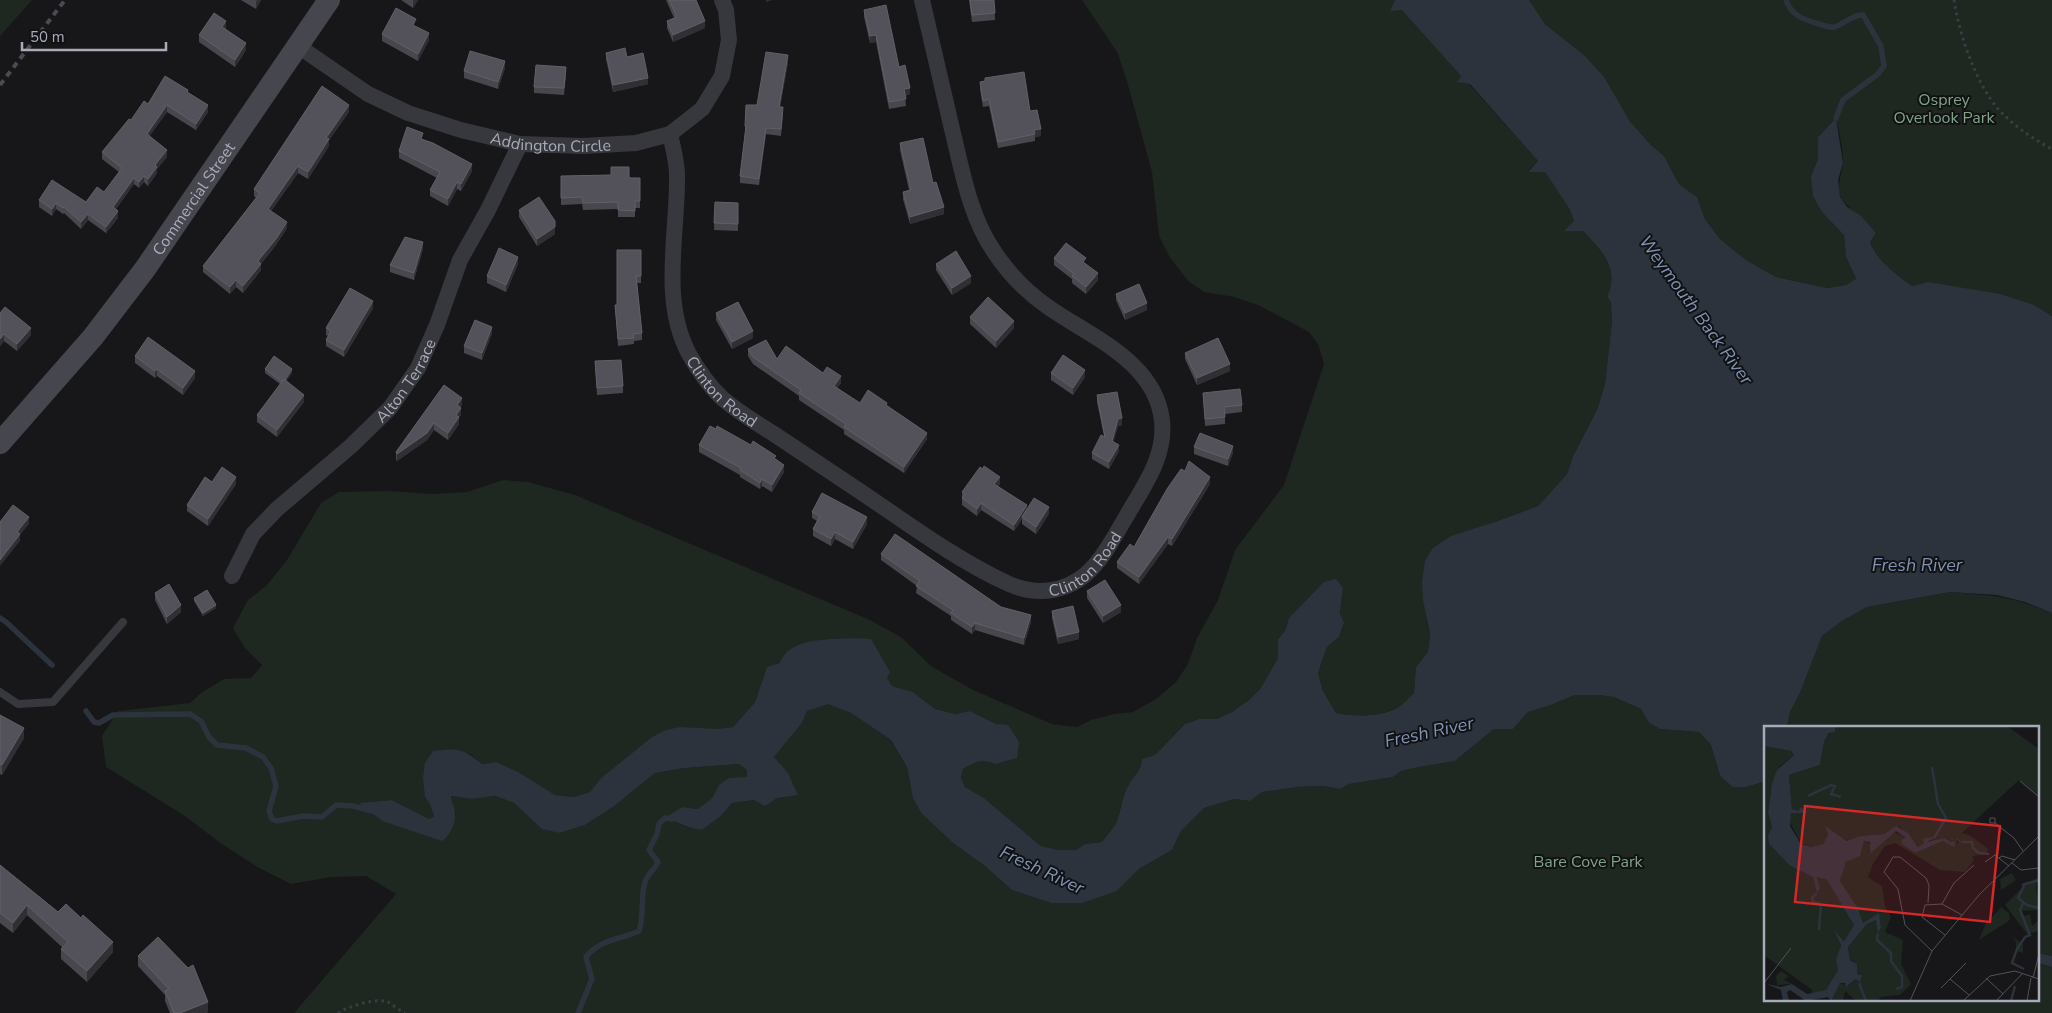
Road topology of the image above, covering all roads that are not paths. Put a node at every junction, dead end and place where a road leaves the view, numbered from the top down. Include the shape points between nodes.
1 (329, 0) edge
2 (722, 0) edge
3 (922, 0) edge
4 (298, 46) junction
5 (670, 134) junction
6 (520, 144) junction
7 (0, 443) edge
8 (232, 576) dead end
9 (122, 622) dead end
10 (0, 692) edge

1 - 4 main road, Commercial Street
2 - 5 street, Addington Circle via 729,40 722,76 702,109
3 - 5 street, Clinton Road via 962,169 978,222 993,251 1016,280 1046,306 1115,350 1138,370 1160,406 1163,425 1154,469 1103,556 1084,578 1065,587 1040,591 1011,585 966,561 721,397 703,377 677,323 673,265 677,172
4 - 6 street, Addington Circle via 368,94 408,114
4 - 7 main road, Commercial Street via 146,268 93,337
5 - 6 street, Addington Circle via 636,143 583,146
6 - 8 street, Alton Terrace via 460,260 418,368 390,408 252,534
9 - 10 lane via 53,702 18,704

